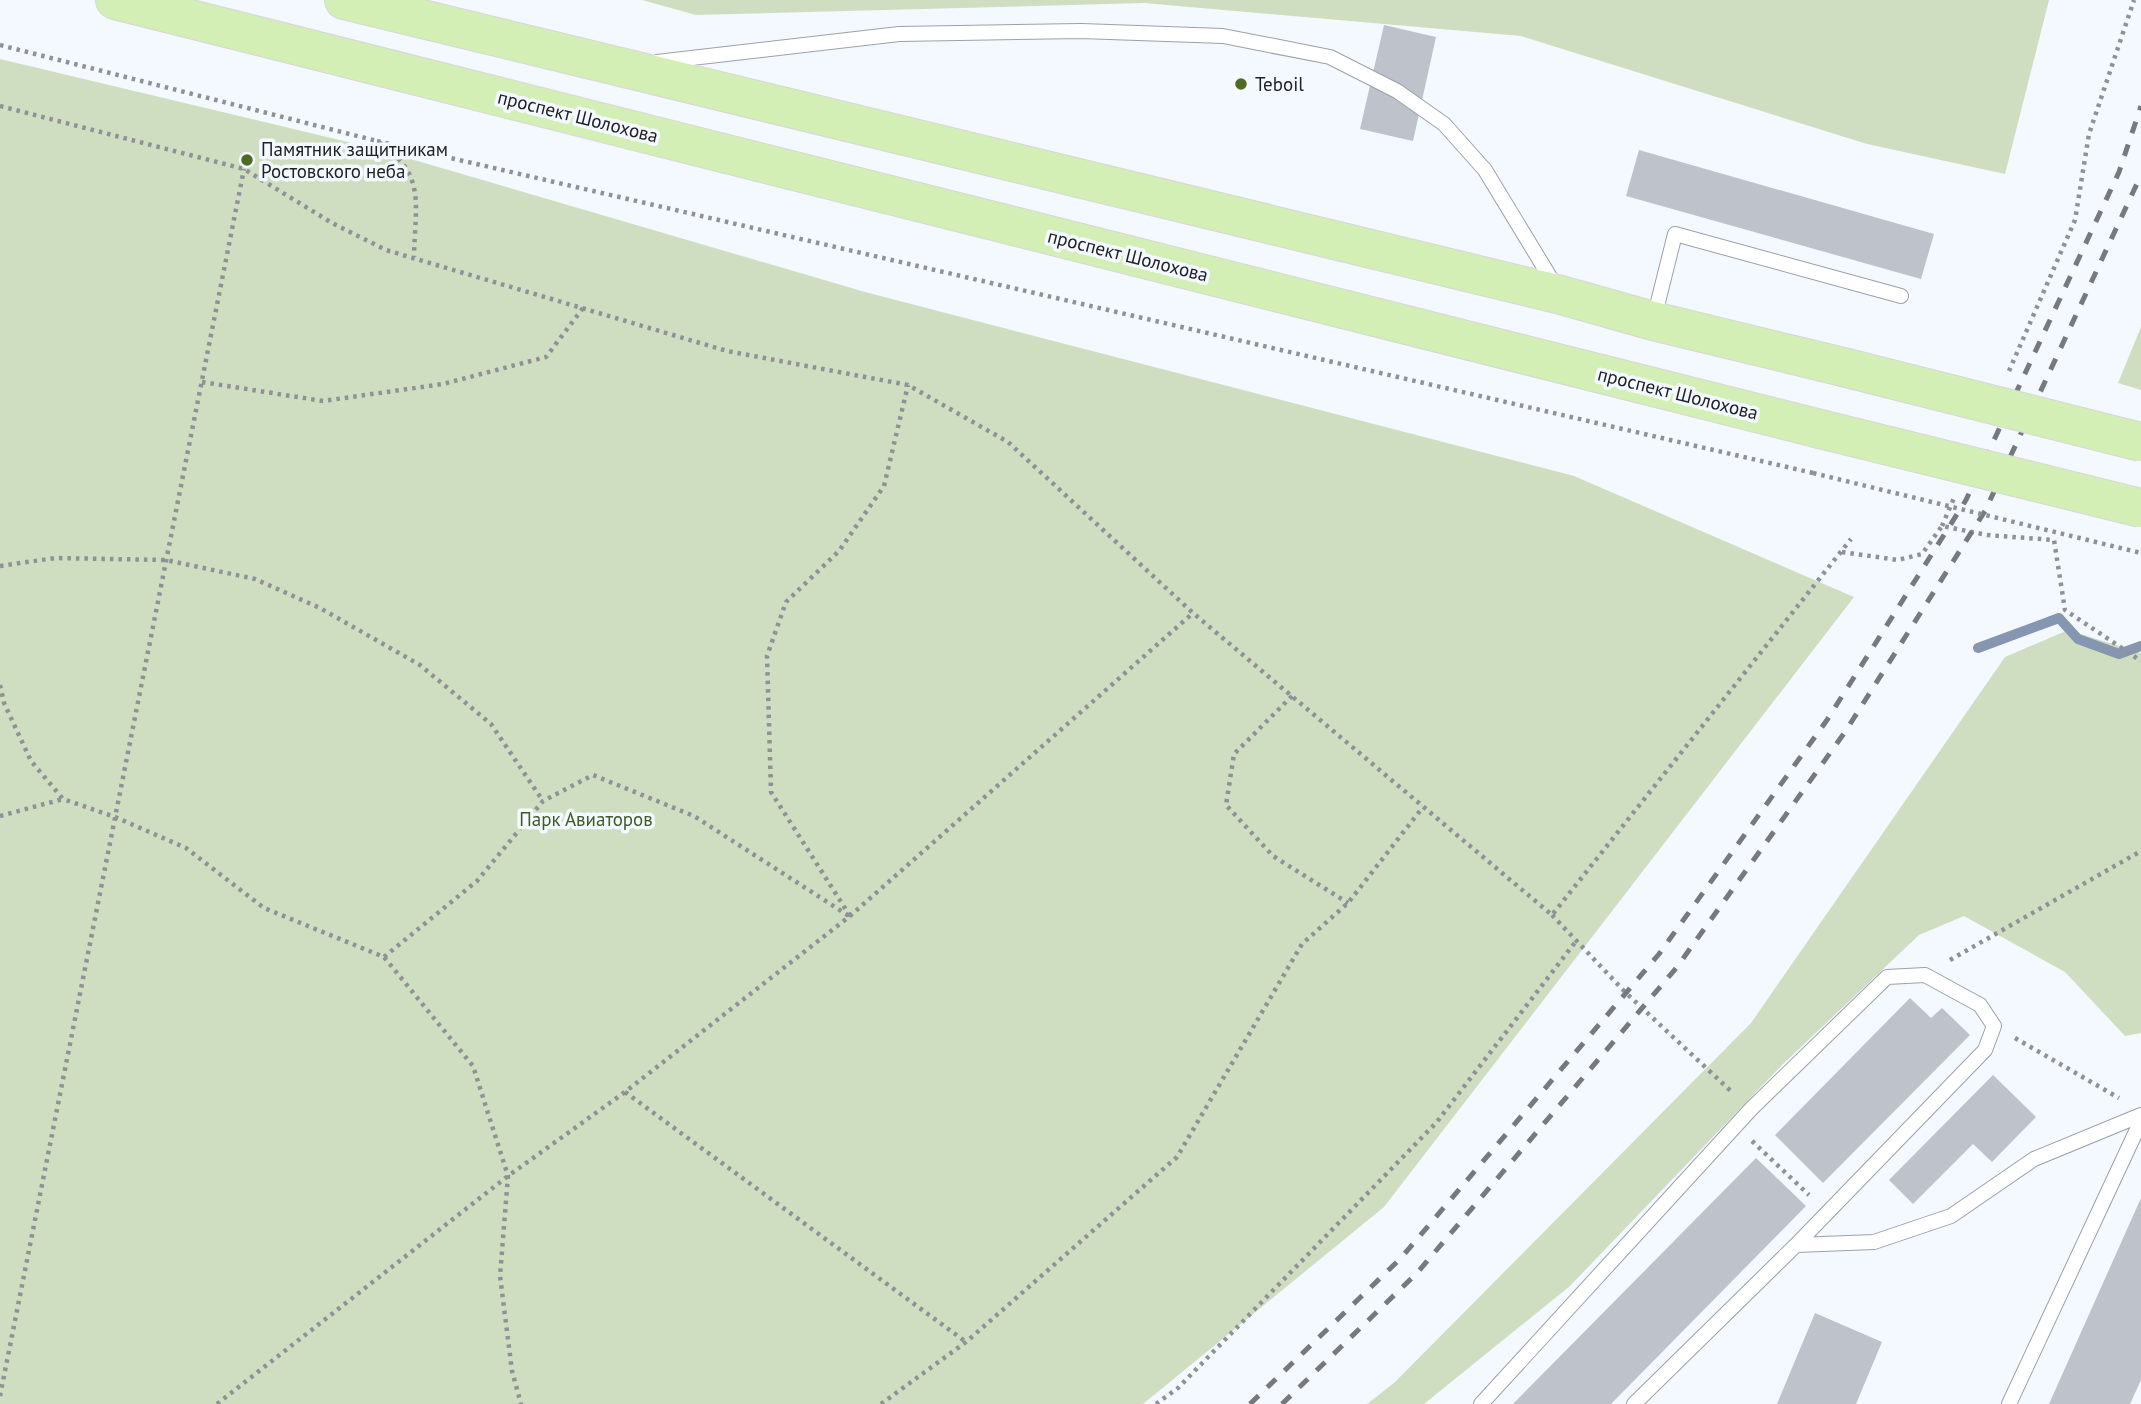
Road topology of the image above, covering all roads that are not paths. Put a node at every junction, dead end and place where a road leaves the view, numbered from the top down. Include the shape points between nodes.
1 (116, 0) edge
2 (344, 0) edge
3 (611, 67) junction
4 (1561, 295) junction
5 (1901, 296) dead end
6 (1653, 321) junction
7 (2141, 442) edge
8 (2141, 508) edge
9 (2141, 1115) edge
10 (2141, 1121) edge
11 (1796, 1245) junction
12 (1481, 1404) edge
13 (1634, 1404) edge
14 (2009, 1404) edge

1 - 8 main road, проспект Шолохова, bridge
2 - 3 main road
3 - 4 main road
3 - 4 lane via 899,34 1223,36 1330,57 1396,91 1444,124 1485,170
4 - 6 main road
5 - 6 lane via 1675,234
6 - 7 main road, bridge
9 - 11 lane via 2034,1159 1951,1216 1874,1242
10 - 14 lane
11 - 12 lane via 1985,1050 1994,1026 1980,1005 1926,975 1887,977 1751,1110
11 - 13 lane

